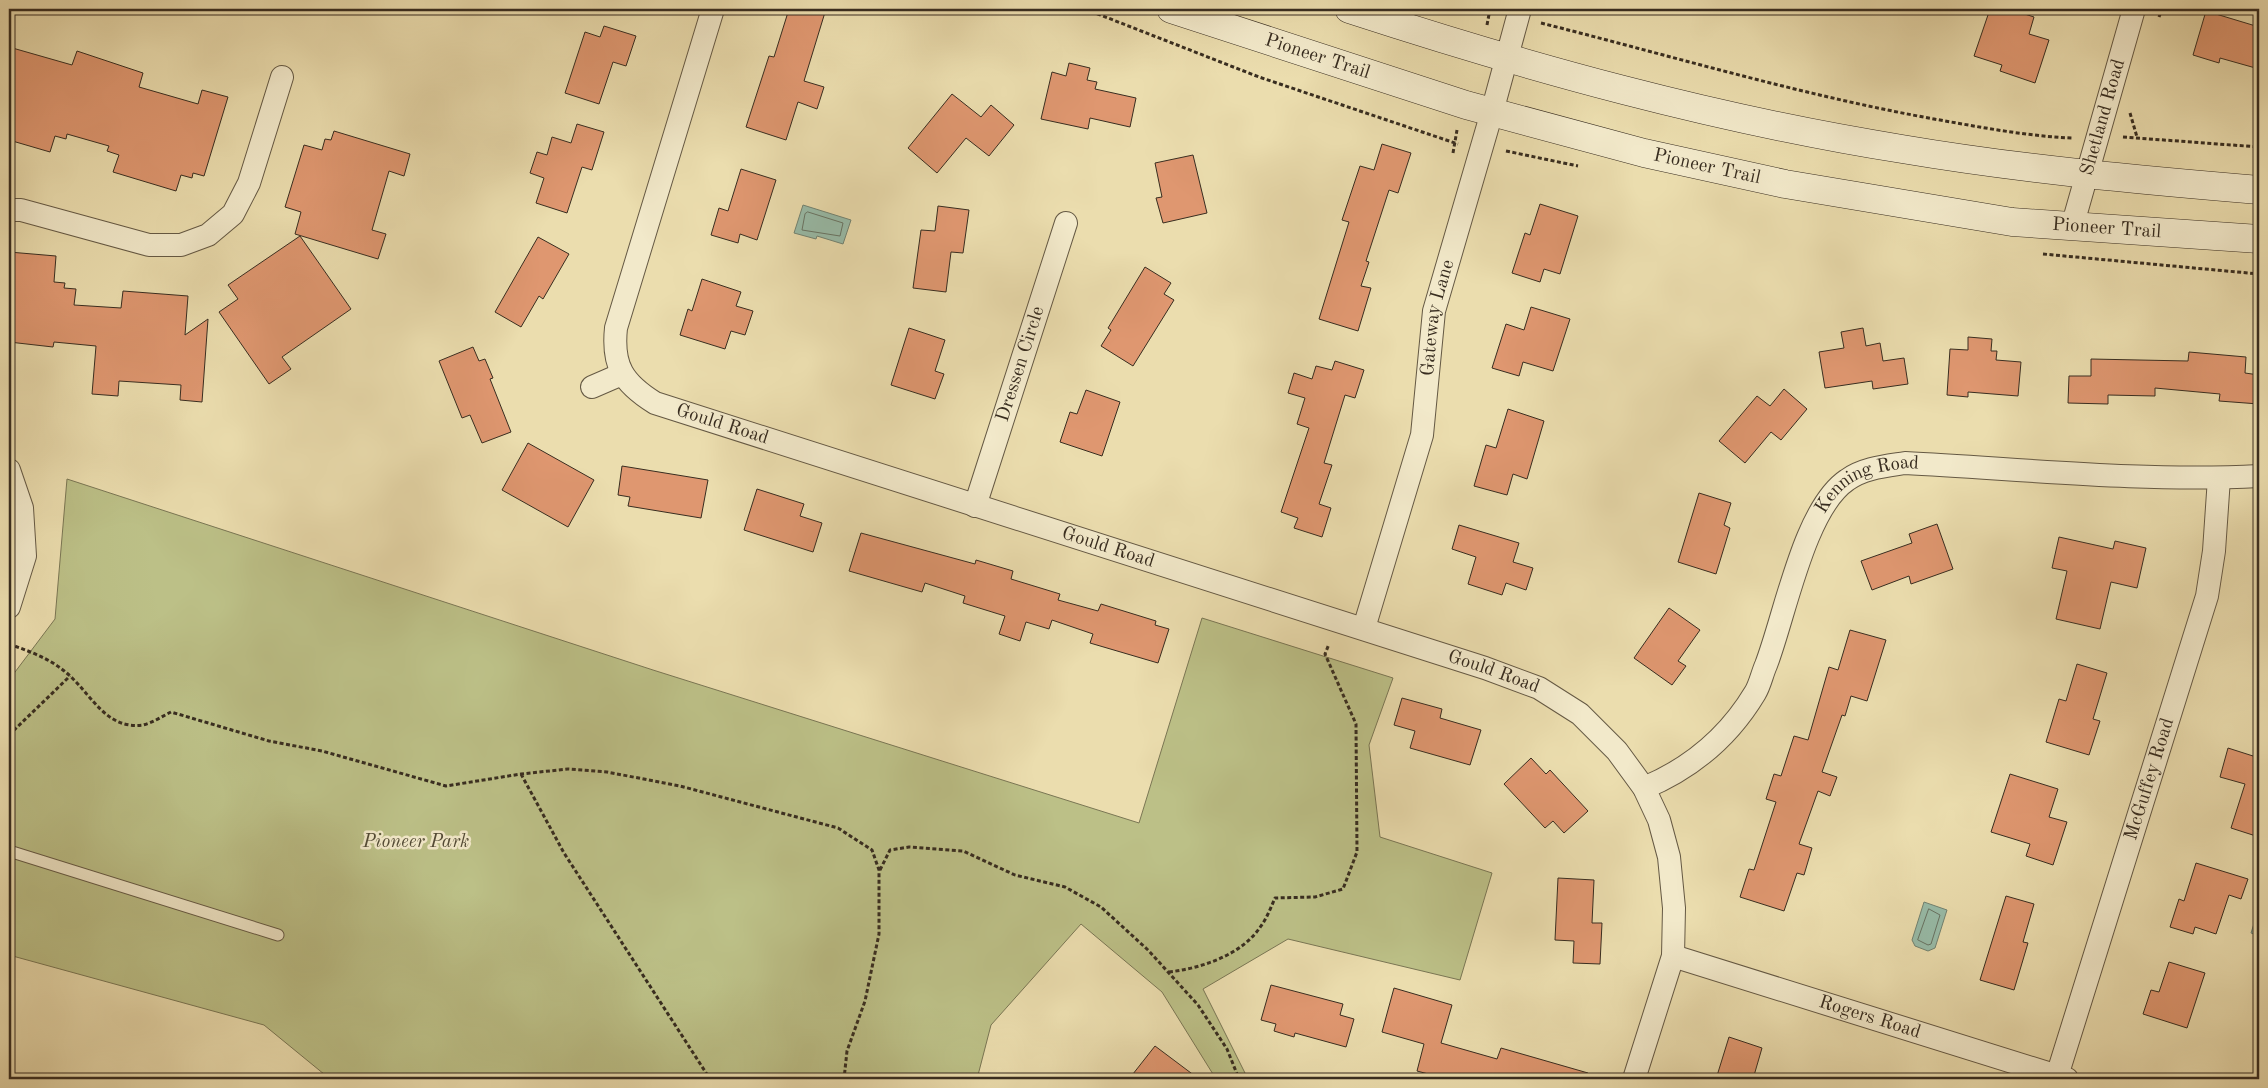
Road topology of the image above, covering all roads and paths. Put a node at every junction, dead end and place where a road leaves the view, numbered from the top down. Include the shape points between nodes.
1 (713, 9) edge
2 (1171, 9) edge
3 (1349, 9) edge
4 (2134, 9) edge
5 (1519, 13) edge
6 (1507, 59) junction
7 (282, 77) dead end
8 (1492, 112) junction
9 (2098, 138) junction
10 (2259, 147) edge
11 (2086, 175) junction
12 (2259, 190) edge
13 (9, 210) edge
14 (1066, 223) dead end
15 (2072, 227) junction
16 (2259, 239) edge
17 (622, 374) junction
18 (592, 387) dead end
19 (9, 470) edge
20 (2259, 476) edge
21 (2219, 478) junction
22 (975, 506) junction
23 (9, 606) edge
24 (1364, 628) junction
25 (9, 644) edge
26 (70, 676) junction
27 (9, 735) edge
28 (521, 774) junction
29 (1644, 788) junction
30 (9, 851) edge
31 (879, 870) junction
32 (278, 935) dead end
33 (1672, 956) junction
34 (2062, 1078) edge
35 (710, 1079) edge
36 (844, 1079) edge
37 (1239, 1079) edge
38 (1634, 1079) edge

1 - 17 street, Gould Road via 616,328 614,351
2 - 8 main road, Pioneer Trail
3 - 6 main road
4 - 9 street, Shetland Road
5 - 6 street, Gateway Lane
5 - 9 path via 1758,80 1879,109 2022,135
6 - 8 street, Gateway Lane
6 - 11 main road via 1612,88 1793,129 1900,149
7 - 13 street via 249,183 233,214 208,235 181,246 149,245 21,210
8 - 15 main road, Pioneer Trail via 1644,153 1785,184 2012,222
8 - 24 street, Gateway Lane via 1434,311 1422,435
9 - 10 path via 2137,137
9 - 11 street, Shetland Road
11 - 12 main road
11 - 15 street, Shetland Road
14 - 22 street, Dressen Circle
15 - 16 main road, Pioneer Trail
17 - 18 street
17 - 22 street, Gould Road via 636,391 655,403
19 - 23 street via 22,508 26,556
20 - 21 street, Kenning Road
21 - 29 street, Kenning Road via 1905,463 1876,468 1847,479 1825,500 1811,528 1756,692 1706,753 1673,776
21 - 34 street, McGuffey Road via 2207,596
22 - 24 street, Gould Road
24 - 29 street, Gould Road via 1538,688 1580,714 1617,751
25 - 26 path via 42,655
26 - 27 path
26 - 28 path via 96,706 121,724 144,725 171,712 269,741 322,751 446,786
28 - 31 path via 568,769 607,772 753,804 838,828 872,850
28 - 35 path via 570,861
29 - 33 street, Gould Road via 1659,820 1668,857 1674,908
30 - 32 lane
31 - 36 path via 879,934 865,1001 847,1050
31 - 37 path via 890,850 963,850 1015,875 1065,887 1101,906 1148,950 1198,1005 1226,1050
33 - 34 street, Rogers Road
33 - 38 street, Gould Road

